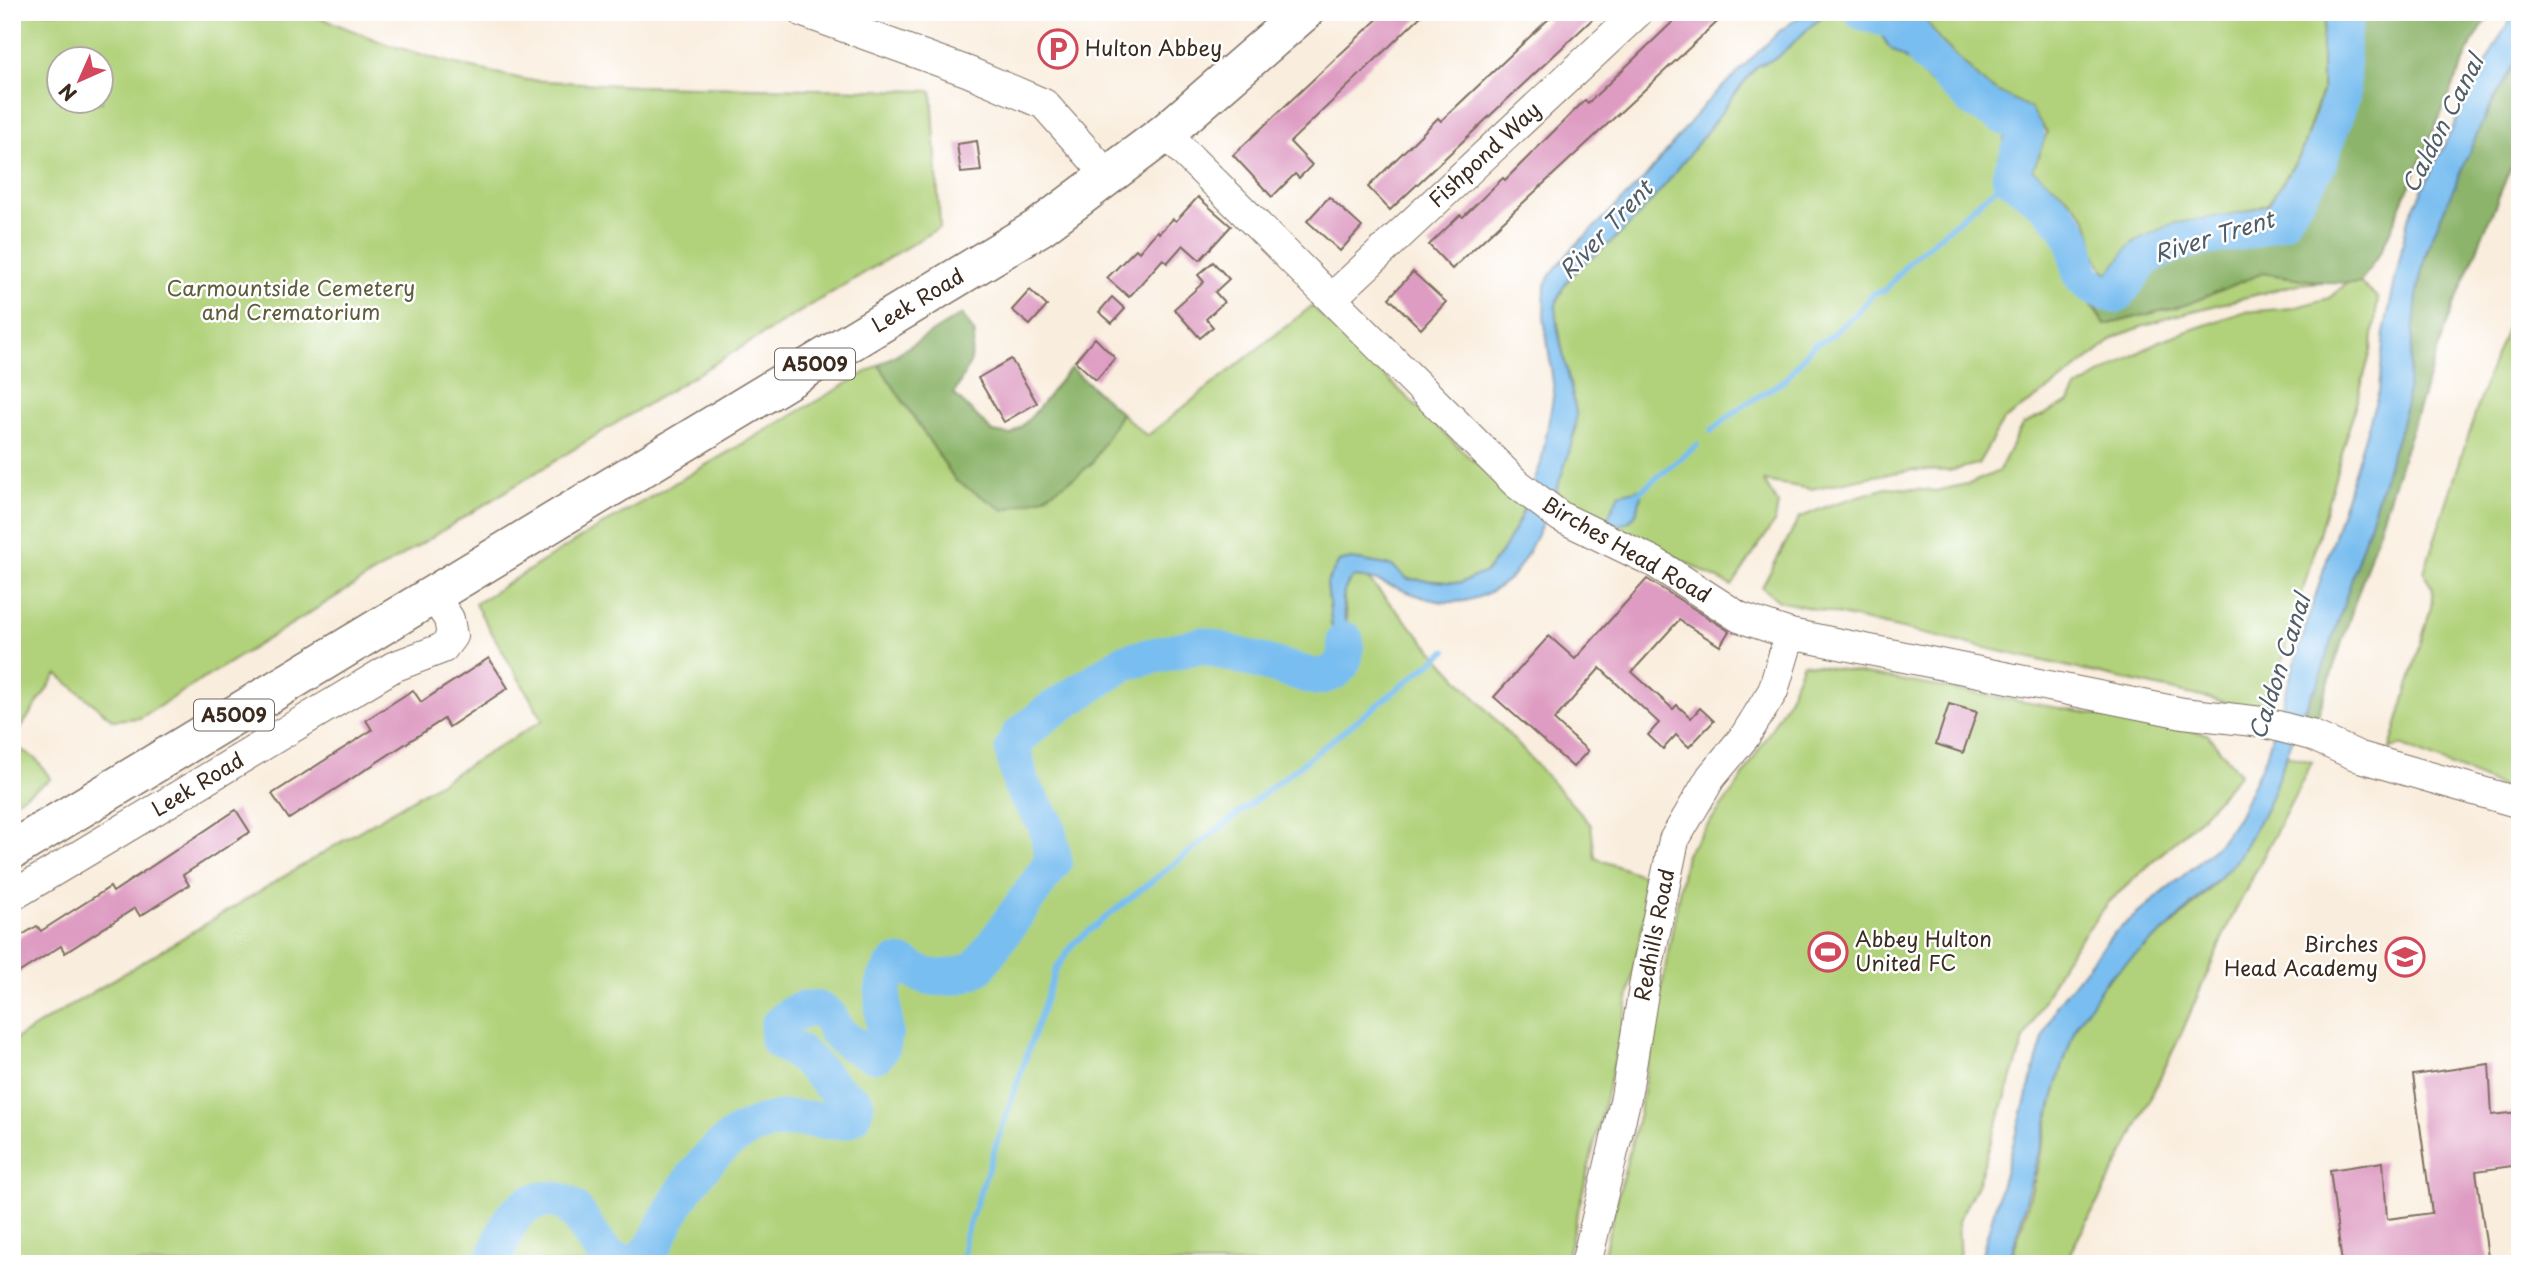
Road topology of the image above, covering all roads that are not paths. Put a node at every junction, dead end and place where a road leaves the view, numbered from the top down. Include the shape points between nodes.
1 (803, 12) edge
2 (1304, 12) edge
3 (1638, 12) edge
4 (867, 22) edge
5 (1165, 134) junction
6 (1109, 177) junction
7 (1332, 298) junction
8 (433, 595) junction
9 (1790, 634) junction
10 (2520, 803) edge
11 (12, 849) edge
12 (12, 896) edge
13 (1586, 1264) edge

1 - 4 street
2 - 5 main road, Leek Road / A5009
3 - 7 street, Fishpond Way
4 - 6 street via 1044,104
5 - 6 main road, Leek Road / A5009
5 - 7 street, Birches Head Road
6 - 8 main road, Leek Road / A5009 via 1040,227
7 - 9 street, Birches Head Road via 1516,482 1560,517 1654,562 1739,617
8 - 11 main road, Leek Road / A5009
8 - 12 street, Leek Road via 449,619 452,635 443,648 393,667
9 - 10 street, Birches Head Road via 2183,713 2262,722 2305,733 2360,757
9 - 13 street, Redhills Road via 1773,691 1674,840 1626,1097

